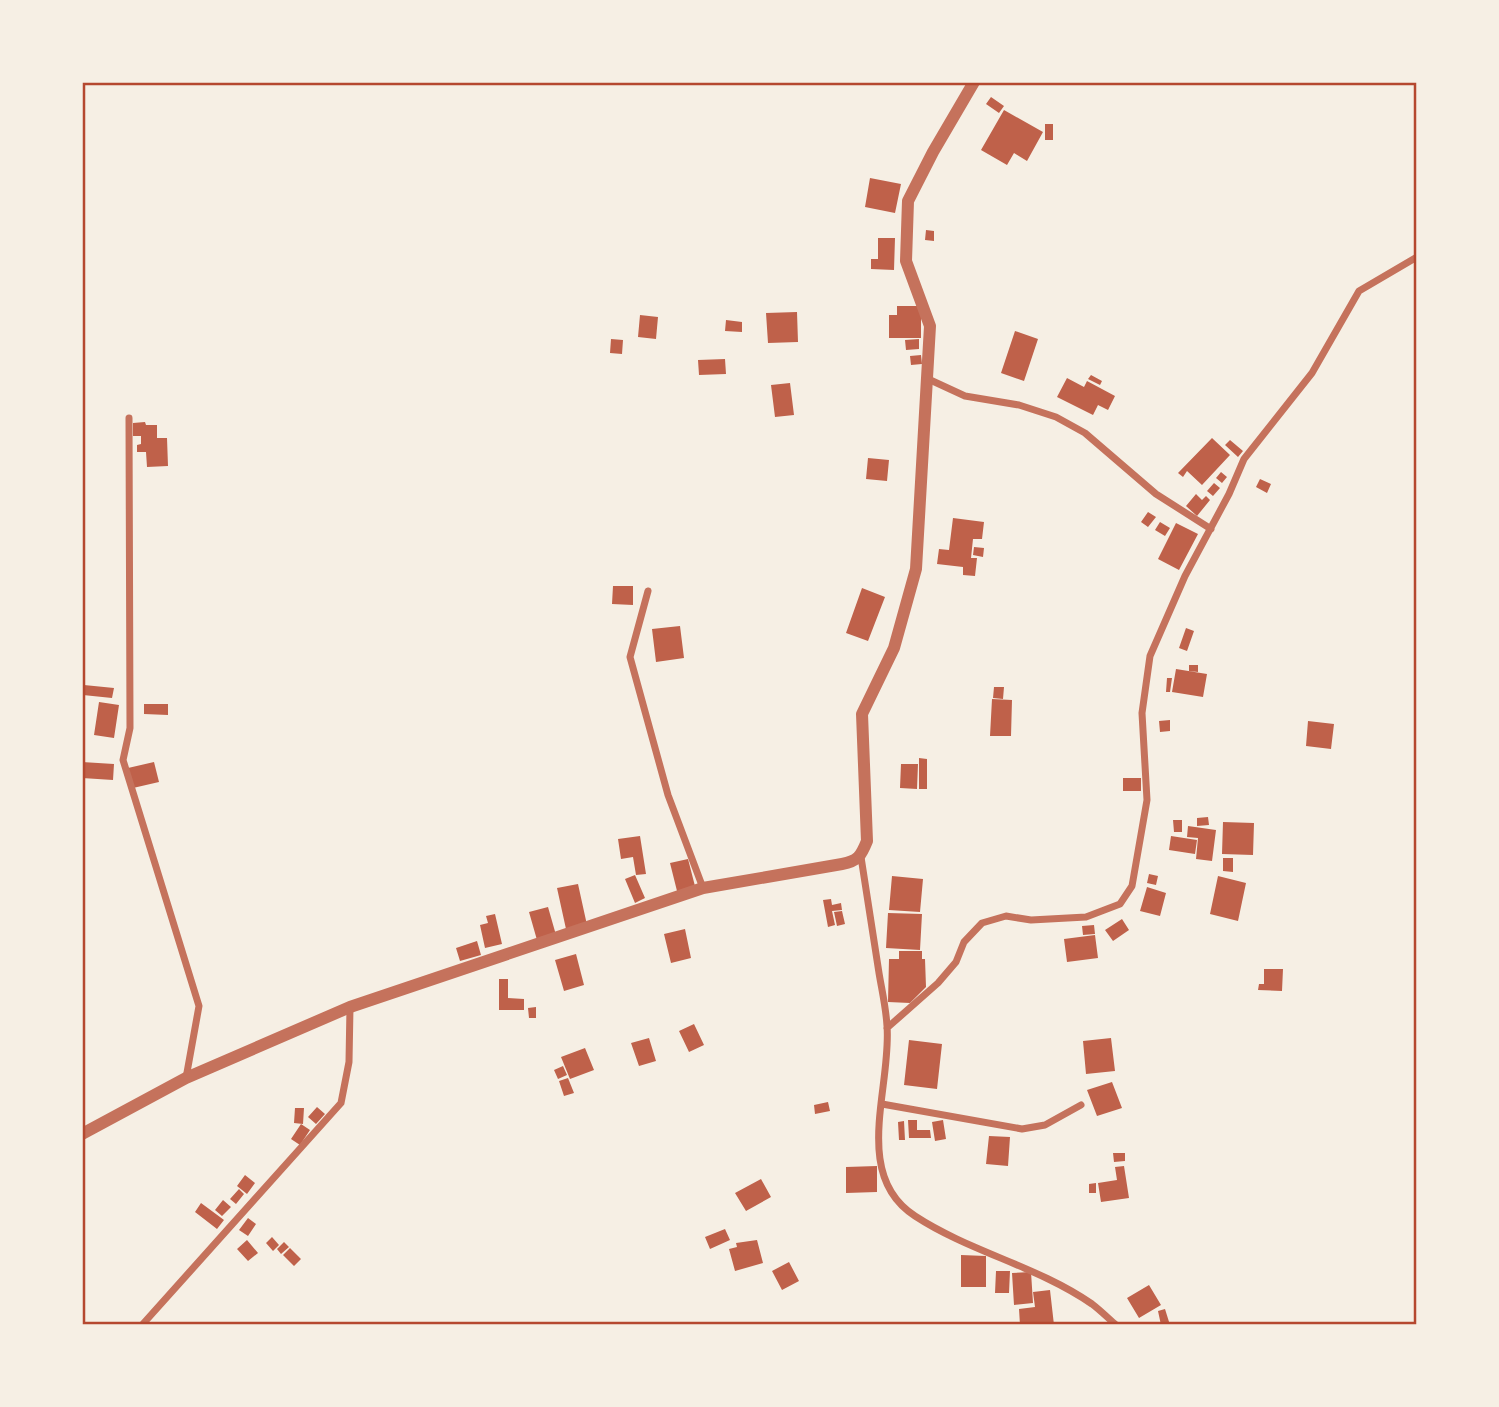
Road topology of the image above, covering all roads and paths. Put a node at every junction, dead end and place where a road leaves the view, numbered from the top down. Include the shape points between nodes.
1 (974, 82) edge
2 (1417, 257) edge
3 (925, 378) junction
4 (129, 418) dead end
5 (1211, 529) junction
6 (648, 591) dead end
7 (860, 857) junction
8 (704, 888) junction
9 (350, 1007) junction
10 (887, 1028) junction
11 (186, 1078) junction
12 (882, 1104) junction
13 (1082, 1105) dead end
14 (82, 1134) edge
15 (142, 1325) edge
16 (1116, 1325) edge

1 - 3 street via 908,201 906,261 930,326
2 - 5 street via 1359,291 1312,373 1244,459
3 - 5 street via 965,396 1056,417 1085,433 1156,494
3 - 7 street via 916,569 894,648 862,714 867,841
4 - 11 street via 130,728 123,760 200,1006
5 - 10 street via 1150,656 1142,713 1147,800 1132,886 1120,904 1086,917 1031,920 1006,916 982,923 938,983
6 - 8 street via 631,657 668,795
7 - 8 street via 854,862
7 - 10 street
8 - 9 street
9 - 11 street
9 - 15 street via 349,1062 341,1103
10 - 12 street
11 - 14 street
12 - 13 street via 1022,1129 1045,1125
12 - 16 street via 877,1127 882,1168 888,1187 905,1208 1092,1304

